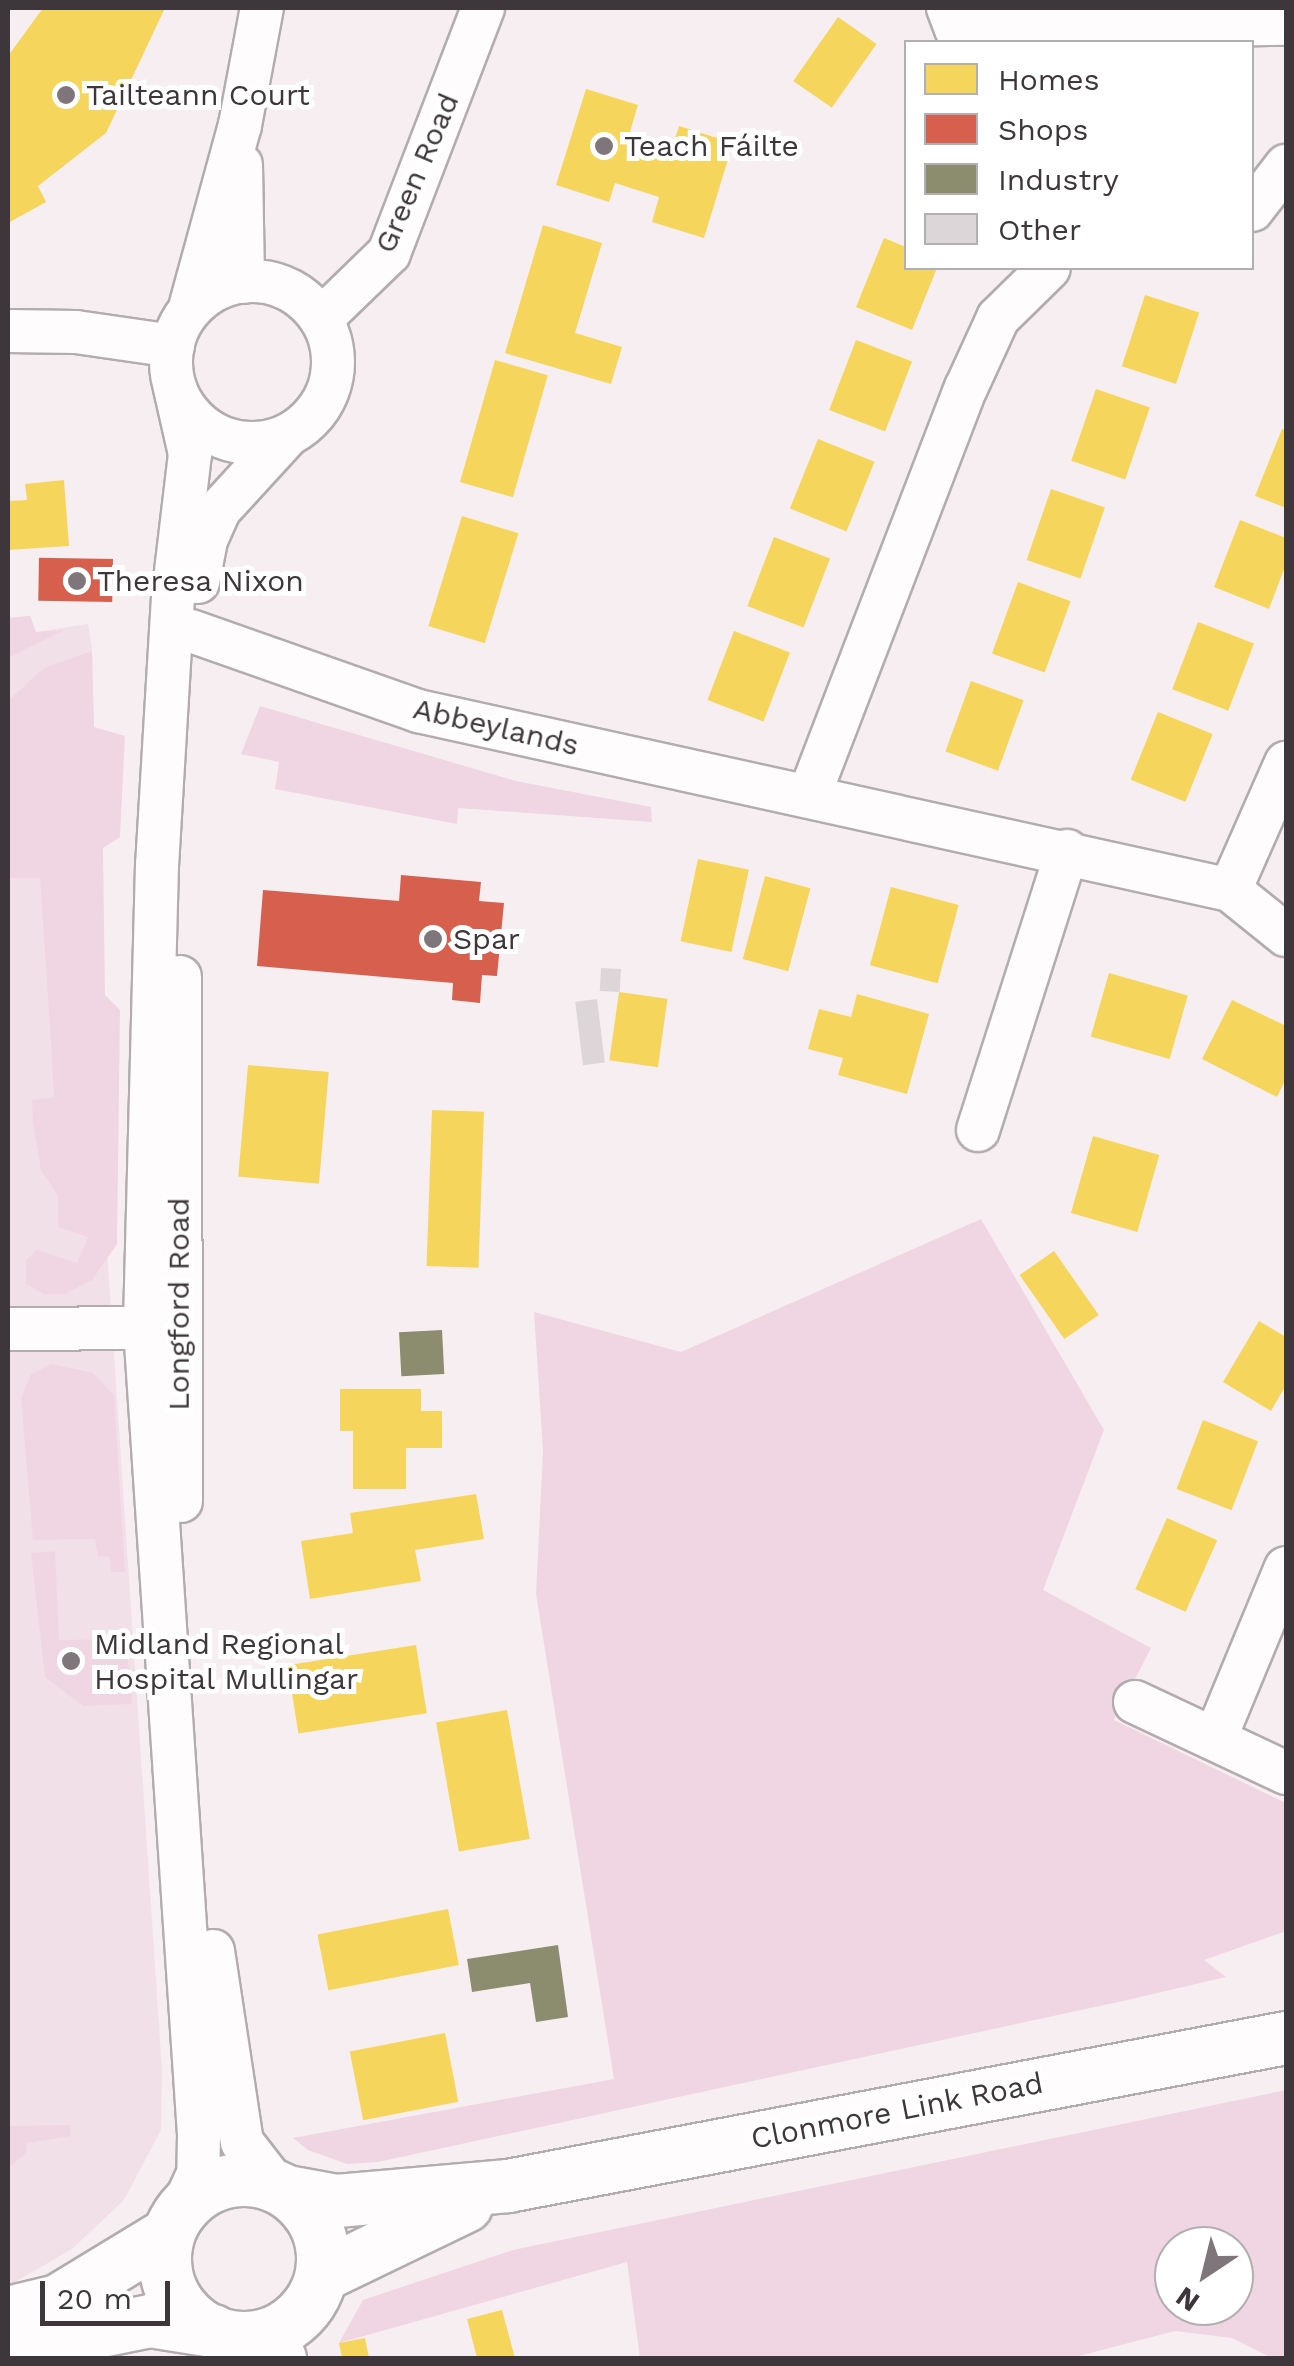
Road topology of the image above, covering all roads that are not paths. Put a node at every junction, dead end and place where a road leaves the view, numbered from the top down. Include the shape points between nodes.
1 (262, 8) edge
2 (483, 8) edge
3 (948, 8) edge
4 (1220, 16) edge
5 (1286, 24) edge
6 (240, 125) junction
7 (1286, 166) edge
8 (1254, 207) edge
9 (1047, 270) edge
10 (243, 282) junction
11 (191, 304) junction
12 (321, 319) junction
13 (8, 331) edge
14 (173, 346) junction
15 (175, 388) junction
16 (286, 437) junction
17 (191, 631) junction
18 (1286, 762) edge
19 (809, 796) junction
20 (184, 816) junction
21 (1066, 852) junction
22 (1230, 890) junction
23 (1286, 935) edge
24 (154, 946) junction
25 (978, 1130) dead end
26 (178, 1183) junction
27 (8, 1330) edge
28 (146, 1333) junction
29 (1286, 1568) edge
30 (1135, 1702) dead end
31 (1214, 1739) junction
32 (1286, 1772) edge
33 (1286, 2038) edge
34 (508, 2186) junction
35 (282, 2189) junction
36 (174, 2224) junction
37 (323, 2275) junction
38 (8, 2313) edge
39 (212, 2331) junction
40 (280, 2346) edge
41 (8, 2350) edge

1 - 6 street
2 - 12 street, Green Road via 390,253
3 - 4 street via 956,29
4 - 5 street
6 - 10 street
6 - 11 street
7 - 8 street
9 - 19 street via 998,318 974,371
10 - 11 street
10 - 12 street via 283,288
11 - 14 street
12 - 16 street via 334,363 330,386 306,424
13 - 14 street via 76,332
14 - 15 street
15 - 16 street via 201,426 220,437 253,443
15 - 24 street via 190,454 173,597
16 - 17 street, Longford Road via 220,509 206,540
17 - 19 street, Abbeylands via 418,712
17 - 20 street, Longford Road
18 - 22 street
19 - 21 street, Abbeylands
20 - 24 street via 166,833
20 - 26 street, Longford Road
21 - 22 street, Abbeylands
21 - 25 street
22 - 23 street, Abbeylands
24 - 28 street
26 - 28 street via 165,1325
26 - 35 street, Longford Road via 183,1574 207,1888 242,2142
27 - 28 street
28 - 36 street via 199,2145 198,2174
29 - 31 street
30 - 31 street
31 - 32 street
33 - 34 main road, Clonmore Link Road
34 - 35 main road, Clonmore Link Road via 337,2201
34 - 37 main road, Clonmore Link Road
35 - 36 main road via 220,2184
35 - 37 main road via 318,2228
36 - 38 main road via 58,2302
36 - 39 main road via 164,2256 172,2292
37 - 40 main road
39 - 40 main road
39 - 41 main road via 150,2321

